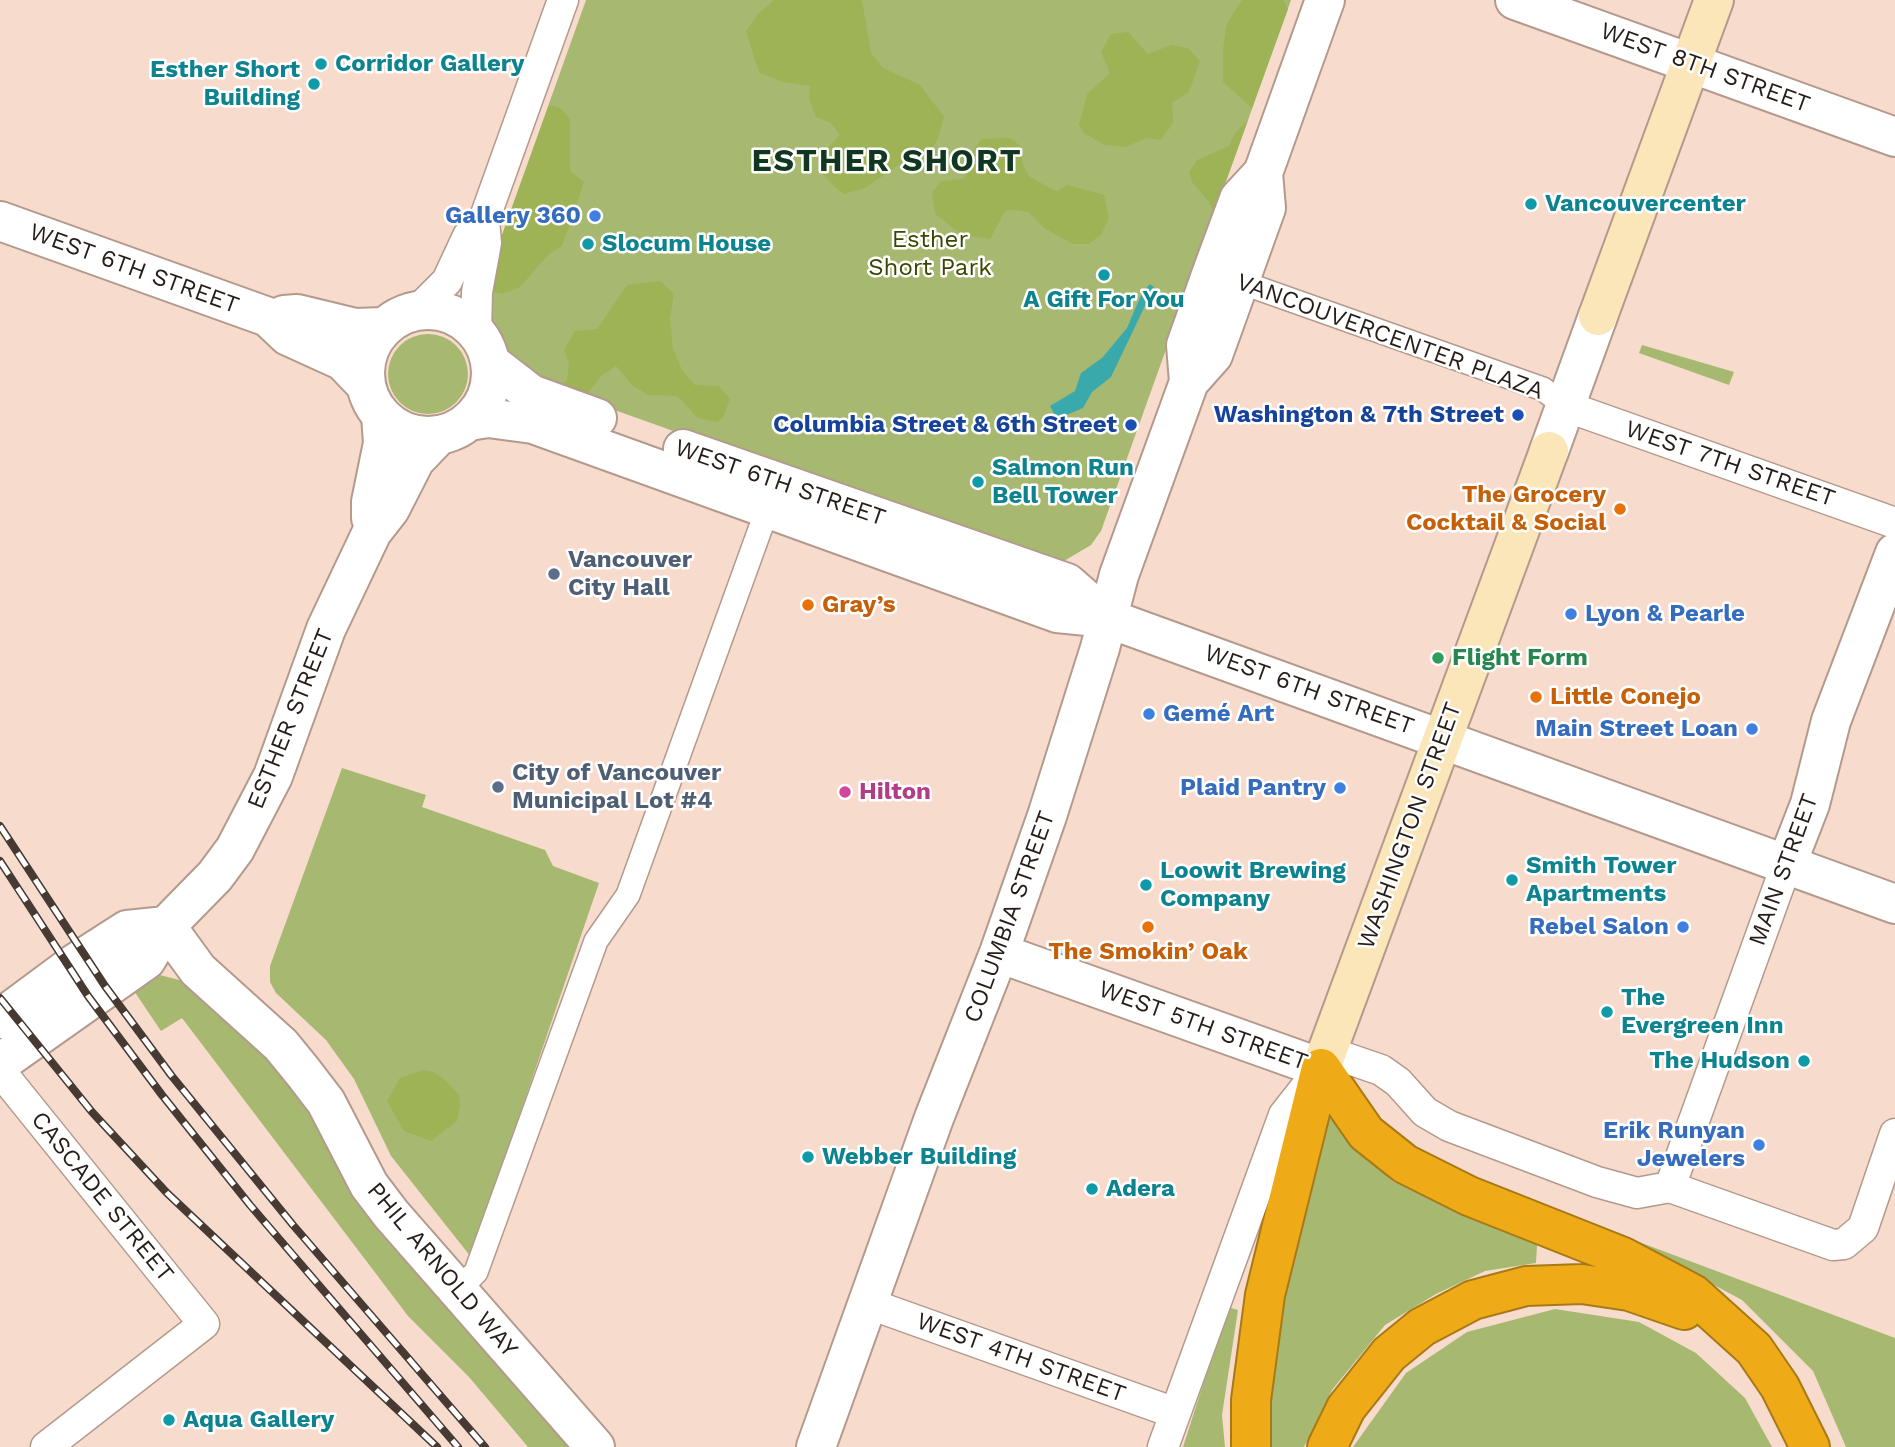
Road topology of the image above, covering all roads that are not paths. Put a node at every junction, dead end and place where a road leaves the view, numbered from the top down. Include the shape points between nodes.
1 (563, 0) edge
2 (1325, 0) edge
3 (1515, 0) edge
4 (1714, 0) edge
5 (1692, 64) junction
6 (1895, 137) edge
7 (484, 220) junction
8 (0, 221) edge
9 (1226, 277) junction
10 (418, 310) junction
11 (1598, 316) joint
12 (268, 317) junction
13 (384, 327) junction
14 (483, 348) junction
15 (373, 400) junction
16 (1565, 406) junction
17 (454, 428) junction
18 (1549, 451) joint
19 (775, 487) junction
20 (1895, 523) edge
21 (372, 532) junction
22 (1895, 553) edge
23 (1107, 618) junction
24 (1443, 738) junction
25 (1786, 866) junction
26 (1895, 904) edge
27 (166, 926) junction
28 (999, 953) junction
29 (0, 1019) edge
30 (0, 1063) edge
31 (1321, 1068) junction
32 (0, 1071) edge
33 (1895, 1134) edge
34 (1670, 1187) junction
35 (457, 1291) junction
36 (867, 1303) junction
37 (1723, 1323) junction
38 (1175, 1413) junction
39 (46, 1447) edge
40 (595, 1447) edge
41 (816, 1447) edge
42 (1163, 1447) edge
43 (1251, 1447) edge
44 (1327, 1447) edge
45 (1810, 1447) edge

1 - 7 street
2 - 9 street, COLUMBIA STREET via 1264,173 1239,199
3 - 5 street, WEST 8TH STREET
4 - 5 main road, WASHINGTON STREET
5 - 6 street, WEST 8TH STREET
5 - 11 main road, WASHINGTON STREET
7 - 10 street via 468,236 447,281
7 - 14 street via 486,243 477,292
8 - 12 street, WEST 6TH STREET
9 - 16 street, VANCOUVERCENTER PLAZA via 1543,389
9 - 23 street, COLUMBIA STREET via 1186,345 1189,382
10 - 13 street
10 - 14 street via 454,315
11 - 16 street, WASHINGTON STREET
12 - 13 street, WEST 6TH STREET via 297,314 338,326
12 - 15 street, WEST 6TH STREET via 288,336 342,361
13 - 15 street via 369,349 365,367
14 - 17 street via 487,396
14 - 19 street, WEST 6TH STREET via 516,386 542,399
15 - 17 street via 410,434
15 - 21 street, ESTHER STREET via 383,443 371,502
16 - 18 street, WASHINGTON STREET
16 - 20 street, WEST 7TH STREET
17 - 19 street, WEST 6TH STREET via 497,418 533,424
17 - 21 street, ESTHER STREET via 415,460 390,509
18 - 24 main road, WASHINGTON STREET
19 - 23 street, WEST 6TH STREET via 1057,613
19 - 35 street via 628,895 596,941 477,1272
21 - 27 street, ESTHER STREET via 326,629 257,809 215,876
22 - 25 street, MAIN STREET via 1831,721 1810,804
23 - 24 street, WEST 6TH STREET
23 - 28 street, COLUMBIA STREET via 1075,729
24 - 25 street, WEST 6TH STREET
24 - 31 main road, WASHINGTON STREET
25 - 26 street, WEST 6TH STREET
25 - 34 street, MAIN STREET
27 - 29 street via 127,930
27 - 30 street, ESTHER STREET via 146,960
27 - 35 street, PHIL ARNOLD WAY via 198,970 281,1045 303,1072 326,1102 369,1185
28 - 31 street, WEST 5TH STREET
28 - 36 street, COLUMBIA STREET
31 - 34 street, WEST 5TH STREET via 1346,1058 1381,1070 1425,1112 1449,1126 1597,1182 1637,1194
31 - 37 highway via 1366,1133 1405,1164 1469,1196 1623,1257 1693,1294
31 - 38 street, WASHINGTON STREET via 1284,1115
31 - 43 highway via 1265,1295 1251,1400
32 - 39 street, CASCADE STREET via 204,1324
33 - 34 street via 1863,1227 1844,1244 1833,1245
35 - 40 street, PHIL ARNOLD WAY
36 - 38 street, WEST 4TH STREET
36 - 41 street, COLUMBIA STREET
37 - 44 highway via 1593,1285 1545,1284 1489,1295 1441,1315 1389,1354 1346,1408
37 - 45 highway via 1754,1349 1774,1377
38 - 42 street, WASHINGTON STREET

